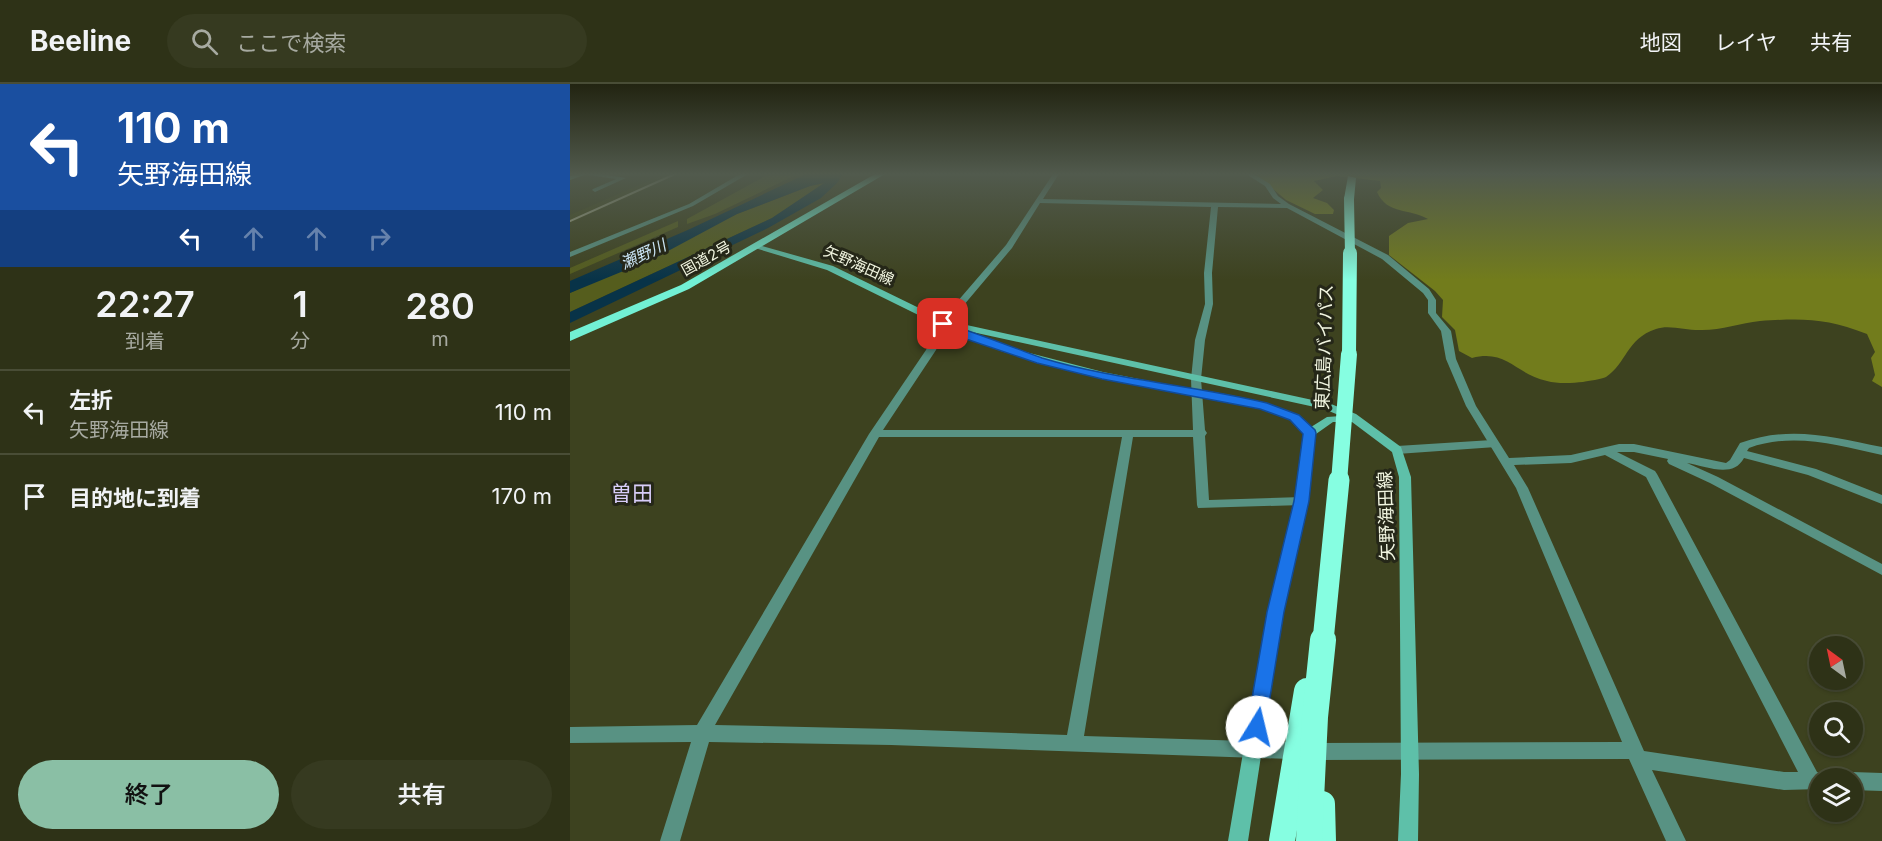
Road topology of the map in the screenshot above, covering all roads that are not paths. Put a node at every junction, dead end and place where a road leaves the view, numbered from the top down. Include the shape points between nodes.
1 (681, 209) edge
2 (821, 209) edge
3 (1032, 209) edge
4 (1214, 209) edge
5 (1294, 209) edge
6 (1349, 209) edge
7 (758, 246) junction
8 (570, 255) edge
9 (943, 324) junction
10 (570, 337) edge
11 (1196, 379) junction
12 (1198, 394) junction
13 (1360, 422) junction
14 (1310, 433) junction
15 (875, 434) junction
16 (1128, 434) junction
17 (1201, 434) junction
18 (1492, 444) junction
19 (1397, 450) junction
20 (1606, 451) junction
21 (1882, 451) edge
22 (1653, 452) junction
23 (1740, 453) junction
24 (1505, 462) junction
25 (1882, 500) edge
26 (1302, 501) junction
27 (1332, 553) junction
28 (1882, 570) edge
29 (703, 731) junction
30 (570, 735) edge
31 (1074, 742) junction
32 (1253, 750) junction
33 (1410, 752) junction
34 (1636, 754) junction
35 (1809, 768) edge
36 (1809, 781) edge
37 (1863, 782) edge
38 (1882, 782) edge
39 (670, 841) edge
40 (1238, 841) edge
41 (1282, 841) edge
42 (1309, 841) edge
43 (1323, 841) edge
44 (1408, 841) edge
45 (1676, 841) edge

1 - 8 street
2 - 7 highway, 国道2号
3 - 9 street via 1008,248
4 - 11 street via 1209,304
5 - 18 street via 1385,257 1426,291 1432,300 1432,314 1446,331 1451,359 1471,406
6 - 27 highway, 東広島バイパス, bridge via 1347,404
7 - 9 main road, 矢野海田線 via 830,268
7 - 10 highway, 国道2号 via 685,287
9 - 11 main road, 矢野海田線
9 - 12 main road, 矢野海田線 via 1041,361
9 - 15 street via 931,350
11 - 12 street
11 - 13 main road, 矢野海田線 via 1302,400 1341,411
12 - 14 main road, 矢野海田線 via 1281,411
12 - 17 street
13 - 14 main road via 1337,417
13 - 19 main road, 矢野海田線
14 - 26 main road
15 - 16 street
15 - 29 street
16 - 17 street
16 - 31 street
17 - 26 street via 1203,505
18 - 19 street
18 - 24 street
19 - 33 main road, 矢野海田線 via 1405,477
20 - 22 street via 1619,448
20 - 24 street via 1571,459
20 - 35 street via 1651,474
21 - 23 street via 1793,434 1757,440 1744,446
22 - 23 street via 1727,467 1735,463
22 - 28 street via 1714,480
23 - 25 street via 1812,472
24 - 34 street via 1524,495
26 - 32 main road via 1275,612
27 - 41 highway, bridge
27 - 42 highway, 東広島バイパス, bridge via 1315,717
27 - 43 highway, bridge
29 - 30 street
29 - 31 street
29 - 39 street
31 - 32 street
32 - 33 street
32 - 40 main road
33 - 34 street
33 - 44 main road, 矢野海田線
34 - 36 street via 1784,781
34 - 45 street
37 - 38 street

